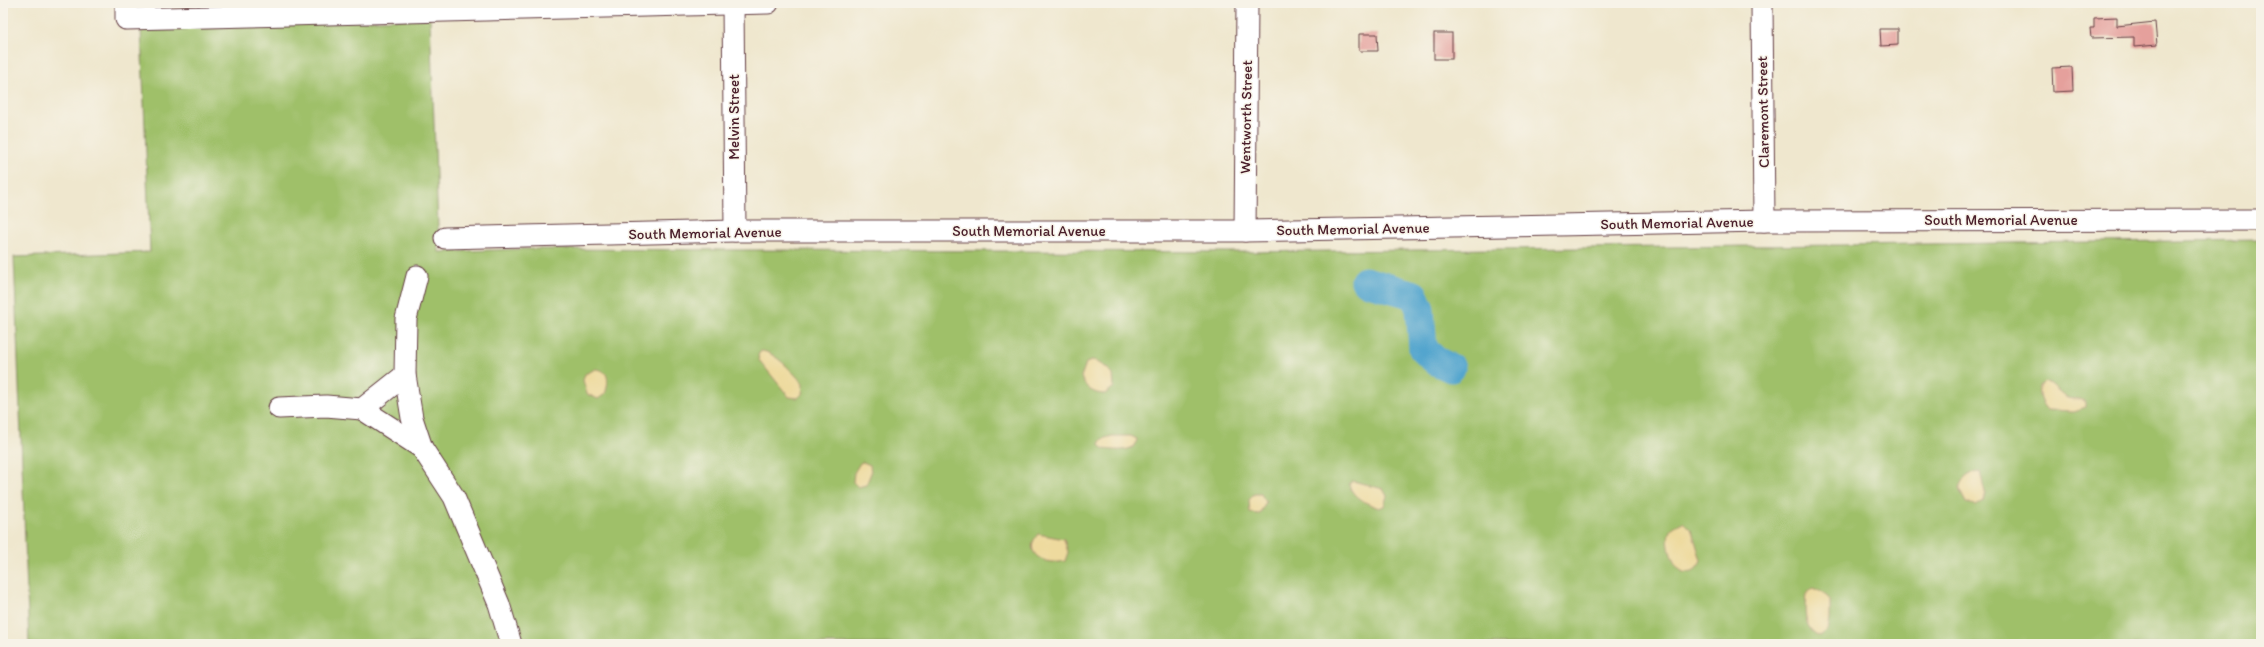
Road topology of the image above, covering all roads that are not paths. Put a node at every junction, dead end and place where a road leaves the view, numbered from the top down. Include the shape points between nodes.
1 (733, 3) edge
2 (768, 3) edge
3 (1247, 3) edge
4 (1762, 3) edge
5 (126, 11) edge
6 (2261, 220) edge
7 (1764, 221) junction
8 (735, 231) junction
9 (1244, 231) junction
10 (446, 238) dead end
11 (417, 276) dead end
12 (405, 375) junction
13 (279, 408) dead end
14 (362, 409) junction
15 (422, 448) junction
16 (511, 644) edge

1 - 2 street
1 - 5 street
1 - 8 street, Melvin Street
3 - 9 street, Wentworth Street
4 - 7 street, Claremont Street
6 - 7 street, South Memorial Avenue
7 - 9 street, South Memorial Avenue
8 - 9 street, South Memorial Avenue
8 - 10 street, South Memorial Avenue
11 - 12 street via 406,319
12 - 14 street
12 - 15 street via 412,418
13 - 14 street via 326,406
14 - 15 street
15 - 16 street via 454,497 499,604

